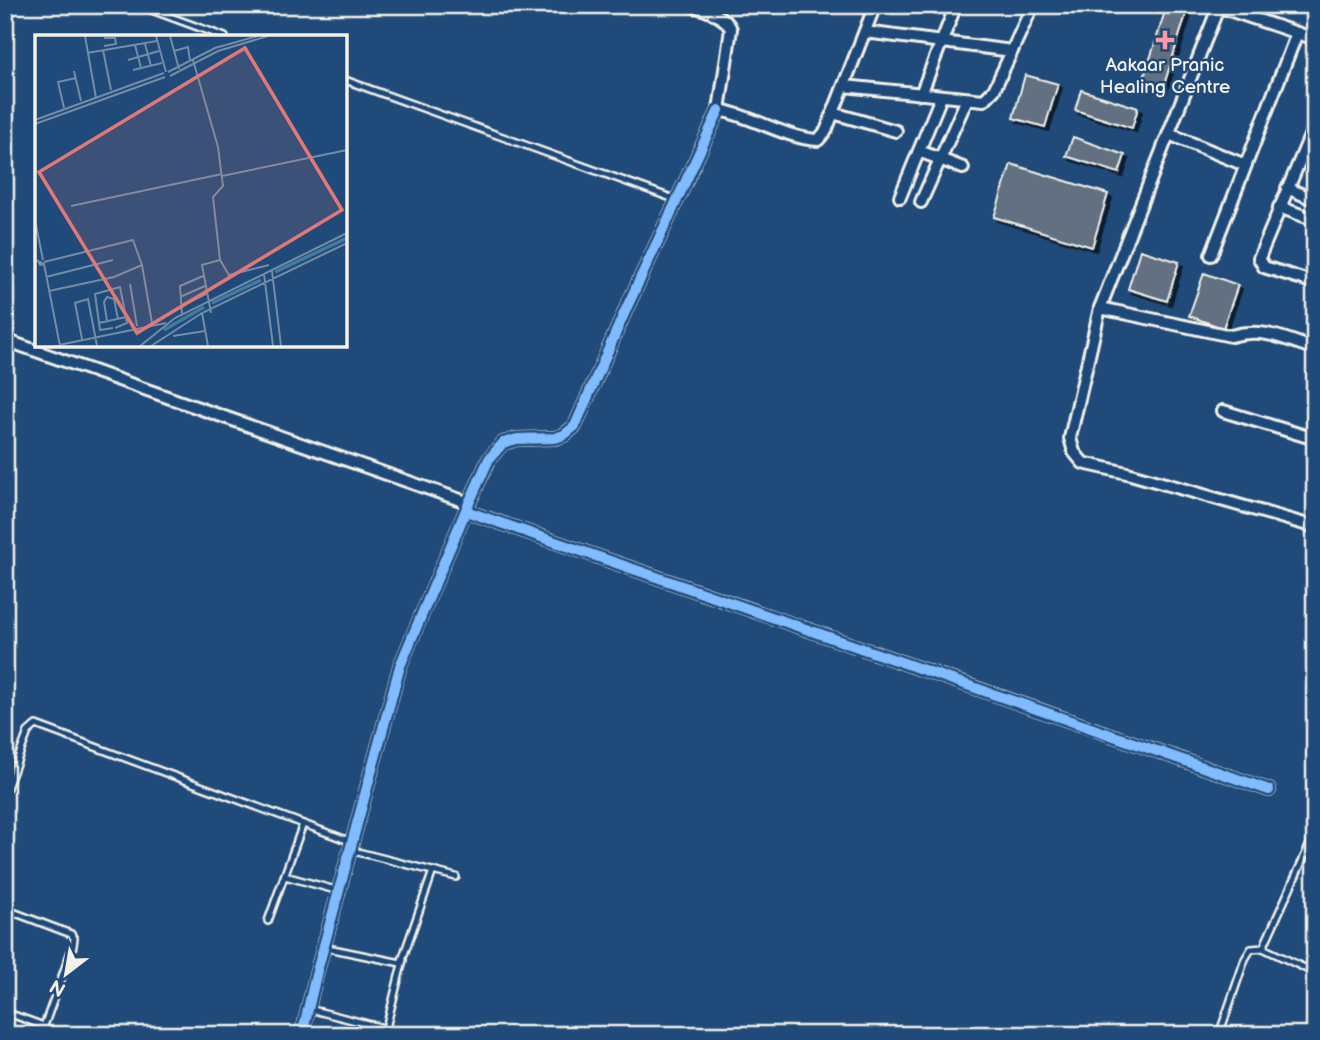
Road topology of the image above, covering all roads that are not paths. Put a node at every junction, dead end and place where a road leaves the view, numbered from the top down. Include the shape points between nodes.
1 (138, 5) edge
2 (690, 5) edge
3 (875, 5) edge
4 (956, 5) edge
5 (1033, 5) edge
6 (1216, 6) edge
7 (865, 32) junction
8 (1297, 33) junction
9 (220, 35) edge
10 (1315, 39) edge
11 (942, 41) junction
12 (1012, 51) junction
13 (346, 80) edge
14 (844, 86) junction
15 (921, 94) junction
16 (942, 97) junction
17 (967, 99) junction
18 (719, 110) junction
19 (833, 113) junction
20 (1315, 124) edge
21 (896, 131) dead end
22 (1169, 134) junction
23 (919, 151) junction
24 (940, 159) junction
25 (1245, 165) junction
26 (963, 168) dead end
27 (1287, 188) junction
28 (900, 197) dead end
29 (677, 200) junction
30 (1315, 200) edge
31 (921, 202) dead end
32 (1279, 207) junction
33 (1315, 220) edge
34 (1211, 255) dead end
35 (1315, 283) edge
36 (1100, 308) junction
37 (5, 340) edge
38 (1315, 349) edge
39 (1223, 411) dead end
40 (1315, 439) edge
41 (468, 507) junction
42 (1315, 527) edge
43 (1269, 790) dead end
44 (5, 793) edge
45 (303, 824) junction
46 (1315, 833) edge
47 (351, 846) junction
48 (433, 871) junction
49 (285, 876) junction
50 (456, 877) dead end
51 (339, 891) junction
52 (5, 909) edge
53 (268, 921) dead end
54 (323, 947) junction
55 (1263, 948) junction
56 (404, 960) junction
57 (1315, 973) edge
58 (308, 1008) junction
59 (5, 1012) edge
60 (44, 1026) junction
61 (386, 1028) junction
62 (46, 1035) edge
63 (302, 1035) edge
64 (411, 1035) edge
65 (1219, 1035) edge

1 - 9 lane
2 - 18 street via 718,16 731,29
3 - 7 street
4 - 11 street
5 - 12 street
6 - 8 street
6 - 22 street
7 - 11 street
7 - 14 street
8 - 10 street
8 - 25 street
11 - 12 street
11 - 15 street
12 - 17 street via 990,95 984,100
13 - 29 lane
14 - 15 street
14 - 19 street
15 - 16 street
16 - 17 street
16 - 23 street
17 - 24 street
18 - 19 street via 818,140
18 - 29 street
19 - 21 street
20 - 27 street
22 - 25 street
22 - 36 street
23 - 24 street
23 - 28 street
24 - 26 street
24 - 31 street
25 - 34 street
27 - 30 street
27 - 32 street
29 - 41 street via 575,425 555,438 503,443 489,459
32 - 33 street
32 - 35 street via 1260,253 1261,263
36 - 38 street via 1231,336 1266,332
36 - 42 street via 1070,438 1083,463
37 - 41 street
39 - 40 street
41 - 43 street
41 - 47 street via 403,657
44 - 45 lane via 28,732 36,725
45 - 47 lane
45 - 49 lane
46 - 55 lane
47 - 48 lane
47 - 51 street
48 - 50 lane
48 - 56 lane
49 - 51 lane
49 - 53 lane
51 - 54 street
52 - 60 lane via 74,938
54 - 56 lane via 397,963
54 - 58 street
55 - 57 lane
55 - 65 lane via 1255,947 1247,954
56 - 61 lane
58 - 61 lane
58 - 63 street
59 - 60 lane
60 - 62 lane
61 - 64 lane

